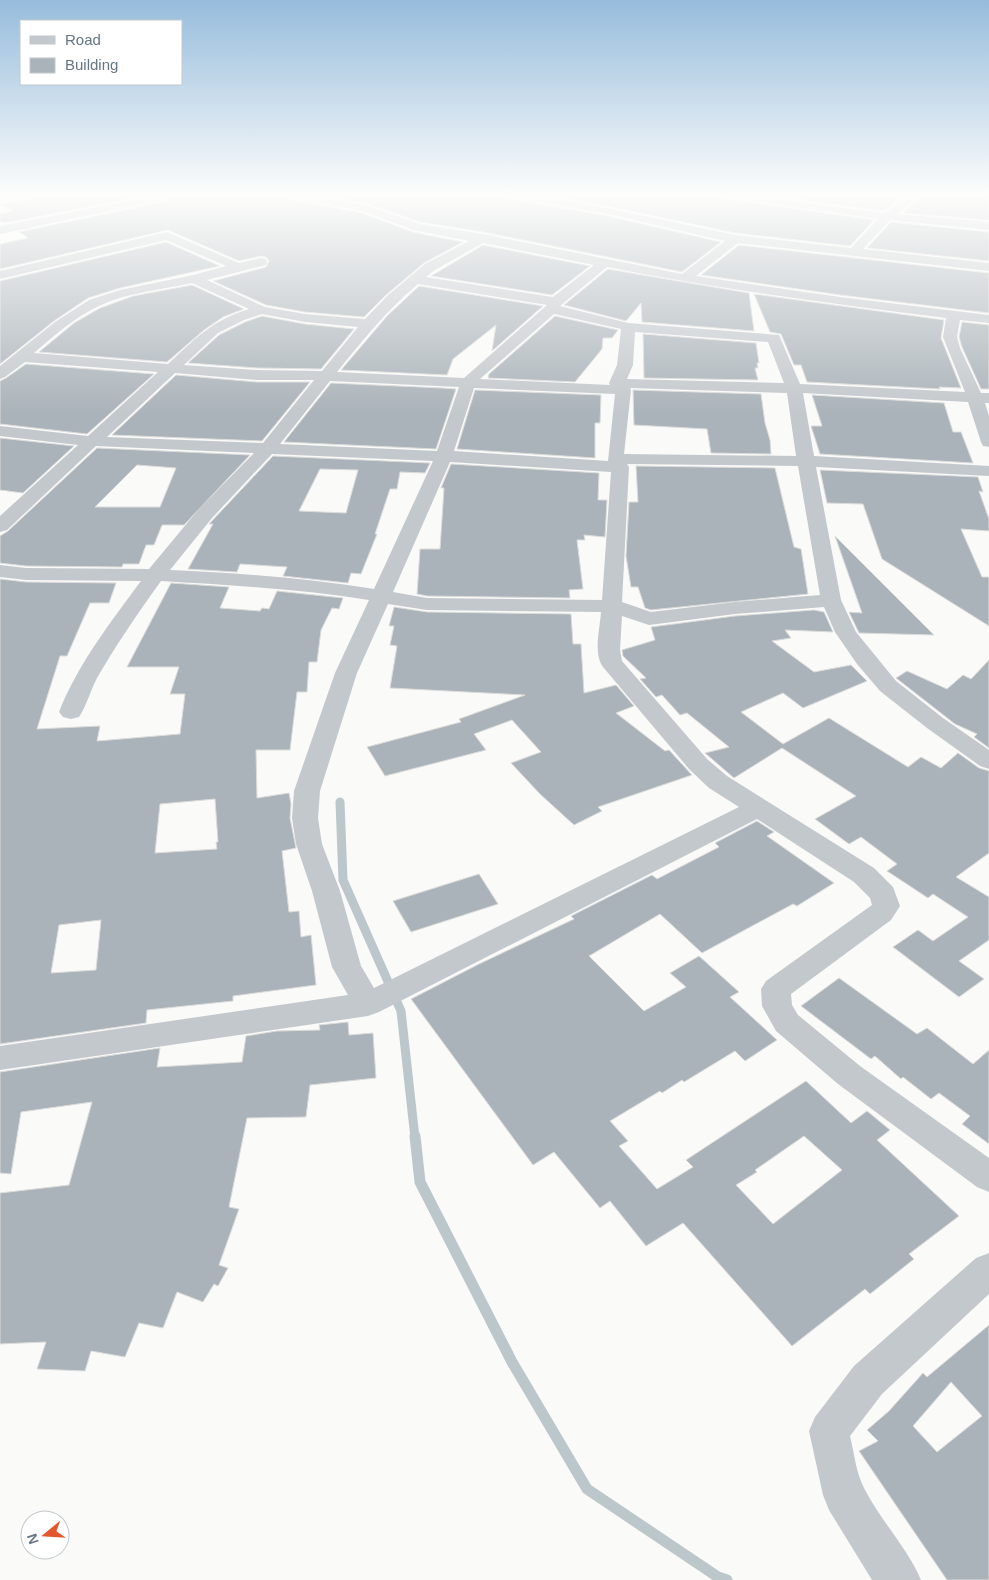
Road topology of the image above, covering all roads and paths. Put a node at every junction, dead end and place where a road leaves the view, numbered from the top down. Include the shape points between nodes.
1 (37, 267) edge
2 (234, 267) edge
3 (430, 267) edge
4 (600, 267) edge
5 (624, 267) edge
6 (699, 267) edge
7 (0, 276) edge
8 (685, 278) junction
9 (192, 279) junction
10 (415, 279) junction
11 (554, 306) junction
12 (261, 310) junction
13 (954, 315) junction
14 (989, 319) edge
15 (368, 324) junction
16 (628, 327) junction
17 (23, 357) junction
18 (171, 367) junction
19 (0, 374) edge
20 (326, 376) junction
21 (468, 382) junction
22 (620, 387) junction
23 (794, 388) junction
24 (982, 398) edge
25 (0, 431) edge
26 (90, 442) junction
27 (989, 442) edge
28 (267, 449) junction
29 (444, 456) junction
30 (806, 461) junction
31 (618, 463) junction
32 (989, 471) edge
33 (0, 526) edge
34 (0, 571) edge
35 (155, 575) junction
36 (380, 597) junction
37 (831, 600) junction
38 (613, 606) junction
39 (71, 712) dead end
40 (989, 761) edge
41 (758, 808) junction
42 (368, 1004) junction
43 (0, 1058) edge
44 (989, 1176) edge
45 (989, 1270) edge
46 (899, 1580) edge

1 - 7 street
2 - 9 street
3 - 10 street
4 - 11 street
5 - 8 street
6 - 8 street
8 - 13 street
9 - 12 street
9 - 17 street via 100,300 52,330
10 - 11 street
10 - 15 street
11 - 16 street
11 - 21 street
12 - 15 street
12 - 18 street via 214,330
13 - 14 street
13 - 24 street via 951,343
15 - 20 street
16 - 22 street
16 - 23 street via 774,338
17 - 18 street
17 - 19 street
18 - 20 street via 258,376
18 - 26 street
20 - 21 street
20 - 28 street
21 - 22 street
21 - 29 street
22 - 23 street
22 - 31 street
23 - 24 street
23 - 30 street
24 - 27 street
25 - 26 street
26 - 28 street
26 - 33 street
28 - 29 street
28 - 35 street via 205,514
29 - 31 street
29 - 36 street
30 - 31 street
30 - 32 street
30 - 37 street
31 - 38 street
34 - 35 street
35 - 36 street via 316,586
35 - 39 street via 97,659
36 - 38 street via 427,604
36 - 42 street via 346,673 307,791 305,818 309,844 326,891 340,947 347,967
37 - 38 street via 649,619
37 - 40 street via 846,632 888,686
38 - 41 street via 608,650 612,662 698,764 718,782
41 - 42 street
41 - 44 street via 864,876 883,894 886,906 776,989 777,1006 787,1023 850,1076
42 - 43 street
45 - 46 street via 868,1380 829,1431 844,1495

